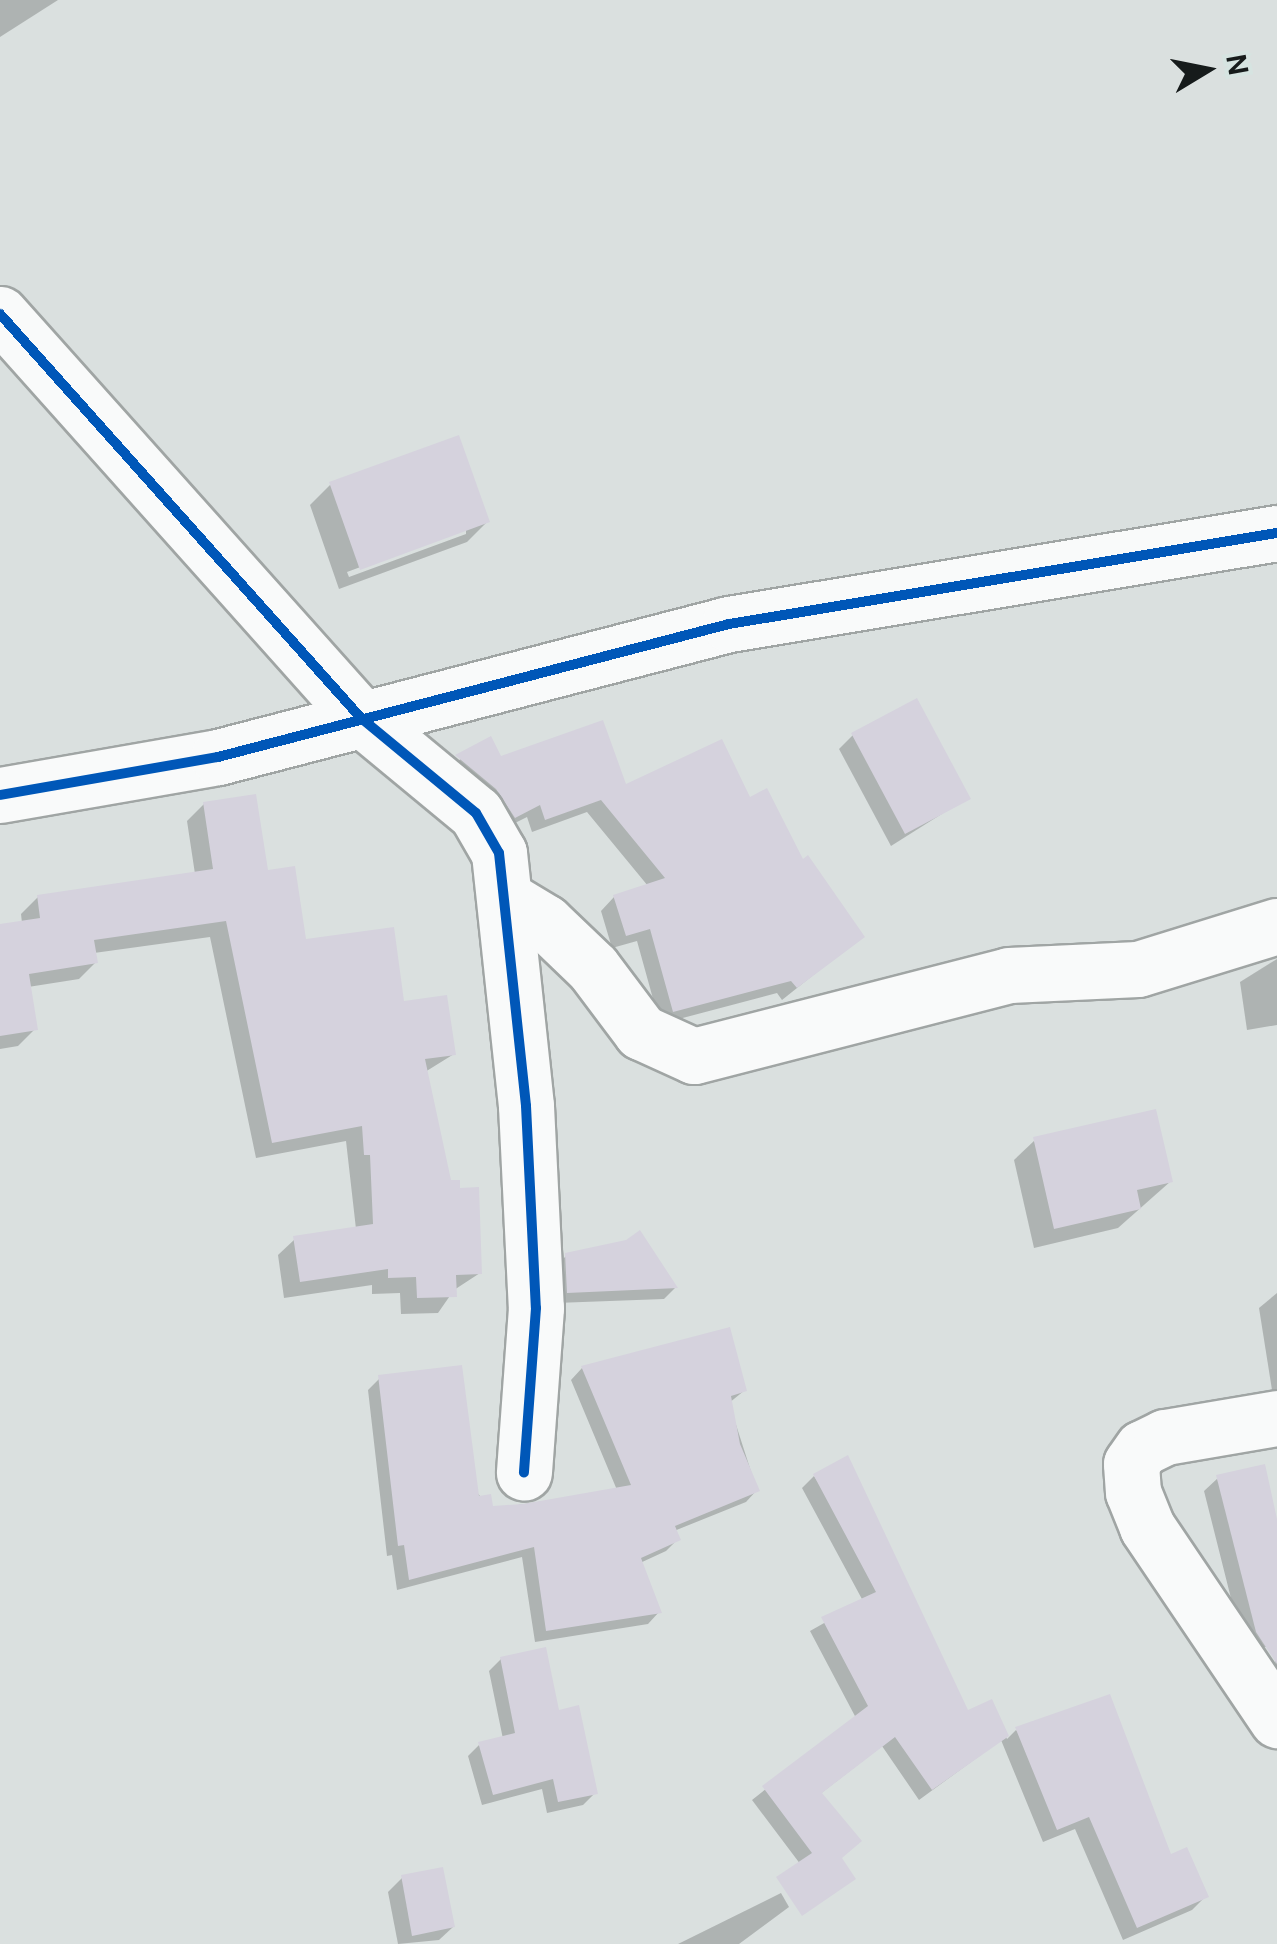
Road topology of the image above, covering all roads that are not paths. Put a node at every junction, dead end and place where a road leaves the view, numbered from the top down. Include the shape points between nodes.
1 (0, 314) edge
2 (1277, 533) edge
3 (361, 718) junction
4 (0, 795) edge
5 (505, 898) junction
6 (1277, 926) edge
7 (1277, 1418) edge
8 (524, 1473) dead end
9 (1277, 1720) edge

1 - 3 street
2 - 3 street via 729,624
3 - 4 street via 218,757
3 - 5 street via 476,813 499,853
5 - 6 street via 545,922 594,968 641,1032 694,1056 1009,975 1138,970
5 - 8 street via 536,1308
7 - 9 street via 1165,1437 1142,1448 1131,1464 1147,1527

